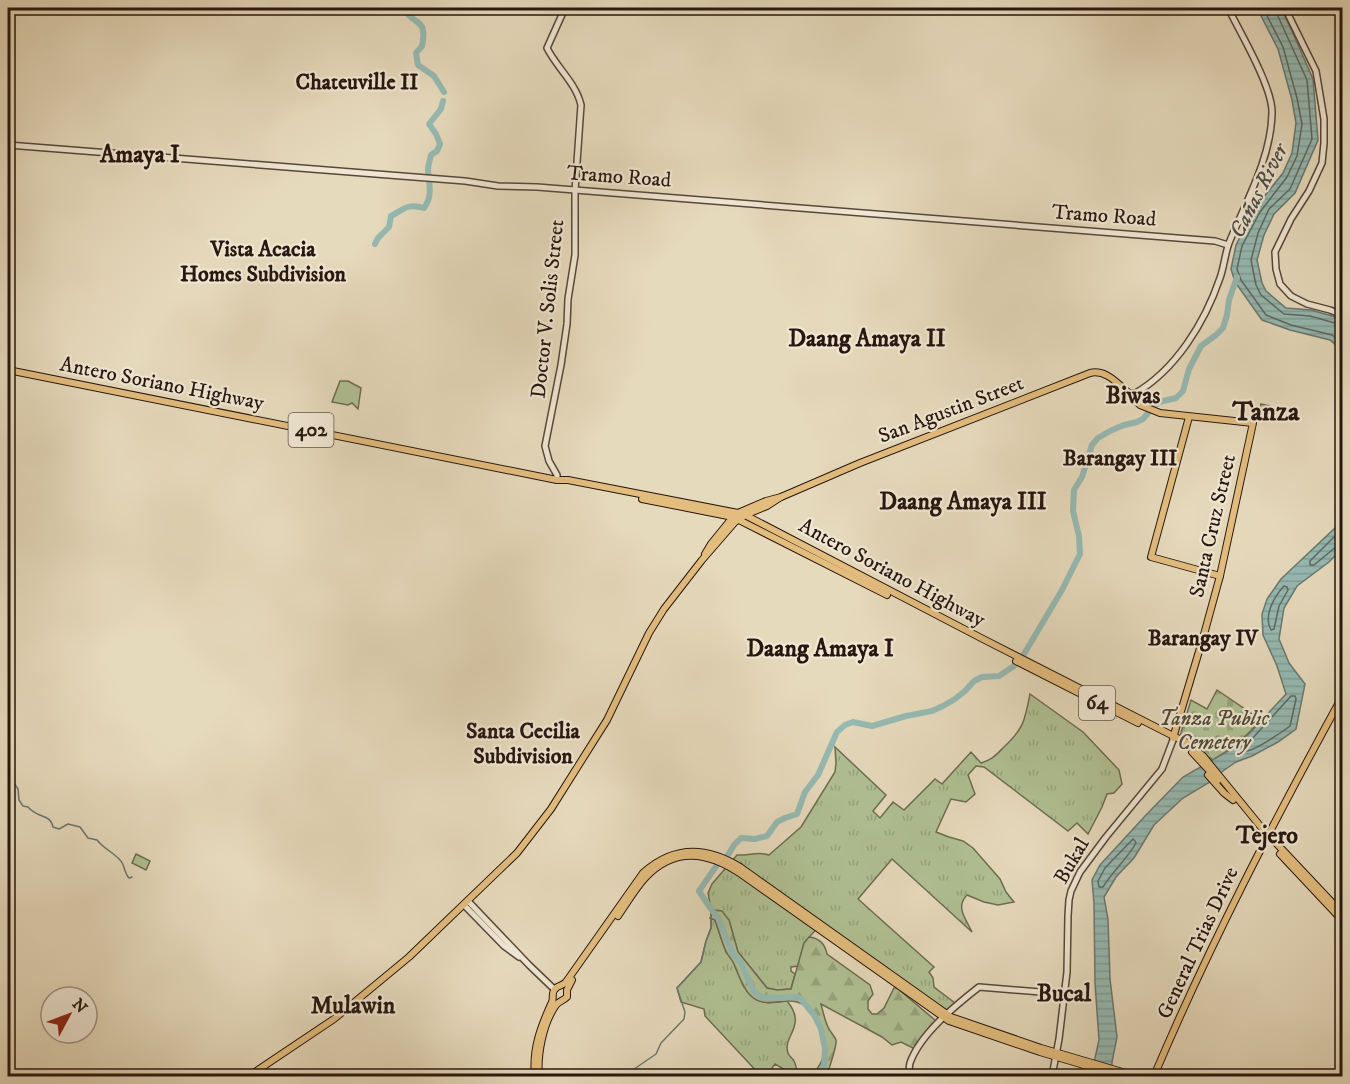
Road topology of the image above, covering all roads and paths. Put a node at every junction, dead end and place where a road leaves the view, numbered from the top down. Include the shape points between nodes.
1 (565, 8) edge
2 (1228, 8) edge
3 (1285, 8) edge
4 (8, 145) edge
5 (575, 191) junction
6 (1228, 245) junction
7 (1342, 315) edge
8 (8, 370) edge
9 (1133, 395) junction
10 (1189, 417) junction
11 (1253, 423) joint
12 (557, 480) junction
13 (713, 513) junction
14 (738, 516) junction
15 (754, 527) junction
16 (723, 532) junction
17 (1220, 576) junction
18 (1010, 655) junction
19 (1342, 698) edge
20 (1173, 738) junction
21 (1199, 758) junction
22 (1234, 798) junction
23 (1267, 836) junction
24 (466, 903) junction
25 (1342, 913) edge
26 (1342, 920) edge
27 (561, 989) junction
28 (1065, 994) junction
29 (557, 999) junction
30 (945, 1016) junction
31 (1056, 1055) junction
32 (1111, 1071) junction
33 (249, 1077) edge
34 (537, 1077) edge
35 (909, 1077) edge
36 (1052, 1077) edge
37 (1121, 1077) edge
38 (1136, 1077) edge
39 (1154, 1077) edge

1 - 5 street, Doctor V. Solis Street via 548,48 578,92 581,105
2 - 6 street via 1269,94 1272,112 1264,157
3 - 7 street via 1316,71 1324,143 1322,163 1275,252 1276,269 1280,284 1291,296
4 - 5 street, Tramo Road
5 - 6 street, Tramo Road
5 - 12 street, Doctor V. Solis Street via 575,255 567,324 545,446
6 - 9 street via 1213,298 1192,336 1165,369
8 - 12 main road, Antero Soriano Highway / 402
9 - 10 main road, San Agustin Street via 1138,404 1155,412
9 - 14 main road, San Agustin Street via 1106,375 1090,373 843,470
10 - 11 main road, San Agustin Street
10 - 17 main road via 1151,557
11 - 17 main road, Santa Cruz Street
12 - 13 main road, Antero Soriano Highway / 402
12 - 14 main road, Antero Soriano Highway / 402
13 - 14 main road, Antero Soriano Highway / 402
13 - 16 main road via 722,520
14 - 15 main road, Antero Soriano Highway / 64
14 - 16 main road
14 - 18 main road, Antero Soriano Highway / 64
15 - 16 main road
15 - 18 main road, Antero Soriano Highway / 64
16 - 24 main road via 657,619 607,720 551,809 517,853
17 - 20 main road, Santa Cruz Street
18 - 20 main road, Antero Soriano Highway / 64
19 - 23 main road, General Trias Drive
20 - 21 main road, Antero Soriano Highway / 64 via 1183,741
20 - 28 street, Bukal via 1162,769 1106,837 1071,891
21 - 22 main road, Antero Soriano Highway / 64
21 - 22 main road, Antero Soriano Highway / 64 via 1224,794
22 - 23 main road, Antero Soriano Highway / 64
23 - 25 main road, Antero Soriano Highway / 64
23 - 26 main road, Antero Soriano Highway / 64
23 - 39 main road, General Trias Drive
24 - 27 street via 529,965
24 - 33 main road via 352,1005
27 - 29 main road via 553,992
27 - 29 main road via 568,993 566,998
27 - 30 main road via 570,984 652,871 670,860 698,855 728,862
28 - 30 street via 979,987
28 - 31 street, Bukal
29 - 34 main road via 540,1047
30 - 31 main road via 956,1024
30 - 35 street via 917,1049
31 - 32 main road
31 - 36 street, Bukal
32 - 37 main road
32 - 38 main road

